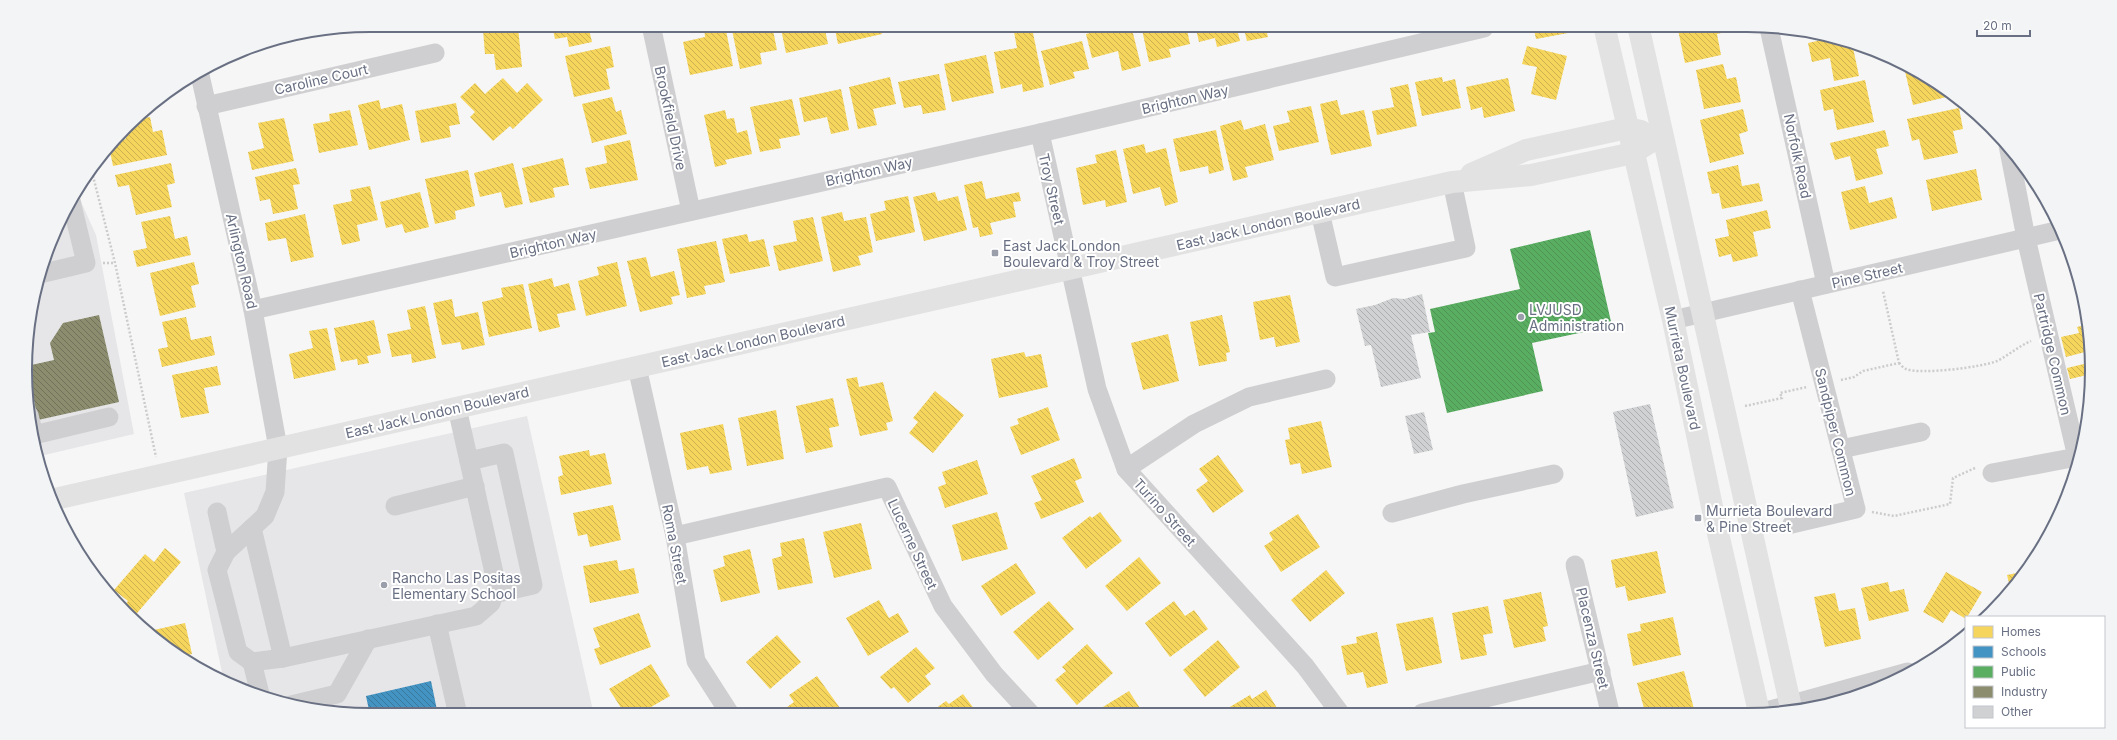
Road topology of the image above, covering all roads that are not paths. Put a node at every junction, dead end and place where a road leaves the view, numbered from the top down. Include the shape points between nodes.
1 (652, 32) edge
2 (1462, 32) edge
3 (1606, 32) edge
4 (1640, 32) edge
5 (1770, 33) edge
6 (435, 53) dead end
7 (200, 77) edge
8 (206, 106) junction
9 (1627, 128) junction
10 (1040, 133) junction
11 (1662, 135) junction
12 (1633, 152) junction
13 (2011, 159) edge
14 (1452, 182) junction
15 (73, 209) edge
16 (691, 212) junction
17 (1320, 212) junction
18 (2055, 231) edge
19 (2026, 238) junction
20 (1071, 269) junction
21 (47, 272) edge
22 (1826, 284) junction
23 (1800, 290) junction
24 (253, 310) junction
25 (1704, 312) junction
26 (1674, 320) junction
27 (637, 367) junction
28 (1326, 379) dead end
29 (457, 408) junction
30 (108, 417) dead end
31 (1921, 432) dead end
32 (38, 434) edge
33 (278, 448) junction
34 (1841, 449) junction
35 (2075, 449) edge
36 (469, 461) junction
37 (2072, 461) edge
38 (1126, 469) junction
39 (1992, 473) road end
40 (1554, 474) dead end
41 (475, 486) junction
42 (57, 497) edge
43 (395, 506) dead end
44 (217, 512) dead end
45 (1392, 513) dead end
46 (1792, 524) dead end
47 (252, 528) junction
48 (675, 536) junction
49 (226, 552) junction
50 (1576, 564) dead end
51 (494, 594) junction
52 (437, 624) junction
53 (368, 639) junction
54 (283, 658) junction
55 (252, 662) junction
56 (1601, 671) junction
57 (1877, 682) edge
58 (259, 689) edge
59 (304, 702) edge
60 (1809, 703) edge
61 (1790, 705) edge
62 (456, 708) edge
63 (726, 708) edge
64 (1025, 708) edge
65 (1336, 708) edge
66 (1443, 708) edge
67 (1609, 708) edge
68 (1758, 708) edge

1 - 16 street, Brookfield Drive
2 - 10 street, Brighton Way
3 - 9 main road, Murrieta Boulevard
4 - 11 main road
5 - 22 street, Norfolk Road
6 - 8 street, Caroline Court
7 - 8 street, Arlington Road
8 - 24 street, Arlington Road
9 - 11 main road, East Jack London Boulevard
9 - 12 main road, Murrieta Boulevard
9 - 14 main road, East Jack London Boulevard via 1526,150
10 - 16 street, Brighton Way
10 - 20 street, Troy Street
11 - 12 main road, East Jack London Boulevard
11 - 25 main road
12 - 14 main road, East Jack London Boulevard via 1531,175
12 - 26 main road, Murrieta Boulevard
13 - 19 street, Partridge Common
14 - 17 main road, East Jack London Boulevard
14 - 17 street via 1466,248 1336,277
15 - 21 street via 86,263
16 - 24 street, Brighton Way
17 - 20 main road, East Jack London Boulevard
18 - 19 street, Pine Street
19 - 22 street, Pine Street
19 - 35 street, Partridge Common
20 - 27 main road, East Jack London Boulevard
20 - 38 street, Turino Street via 1097,389
22 - 23 street, Pine Street
23 - 25 street, Pine Street
23 - 34 street, Sandpiper Common
24 - 33 street, Arlington Road
25 - 26 street, Pine Street
25 - 61 main road
26 - 68 main road, Murrieta Boulevard via 1714,516
27 - 29 main road, East Jack London Boulevard
27 - 48 street, Roma Street
28 - 38 street via 1249,397 1194,424
29 - 33 main road, East Jack London Boulevard
29 - 36 street
30 - 32 street
31 - 34 street
33 - 42 main road, East Jack London Boulevard
33 - 47 street, Arlington Road via 275,492 265,516
34 - 46 street, Sandpiper Common via 1856,509
36 - 41 street
36 - 51 street via 504,454 533,586
37 - 39 street, Partridge Common
38 - 65 street, Turino Street via 1305,666
40 - 45 street
41 - 43 street
41 - 51 street via 497,586
44 - 49 street
47 - 49 street, Arlington Road
47 - 54 street
48 - 63 street, Roma Street via 696,661
48 - 64 street, Lucerne Street via 887,487 943,606 994,674
49 - 55 street via 217,570 238,652
50 - 56 street, Placenza Street
51 - 52 street via 491,604 476,616
52 - 53 street
52 - 62 street
53 - 54 street
53 - 59 street via 337,694
54 - 55 street
55 - 58 street
56 - 66 street
56 - 67 street, Placenza Street
57 - 60 street

